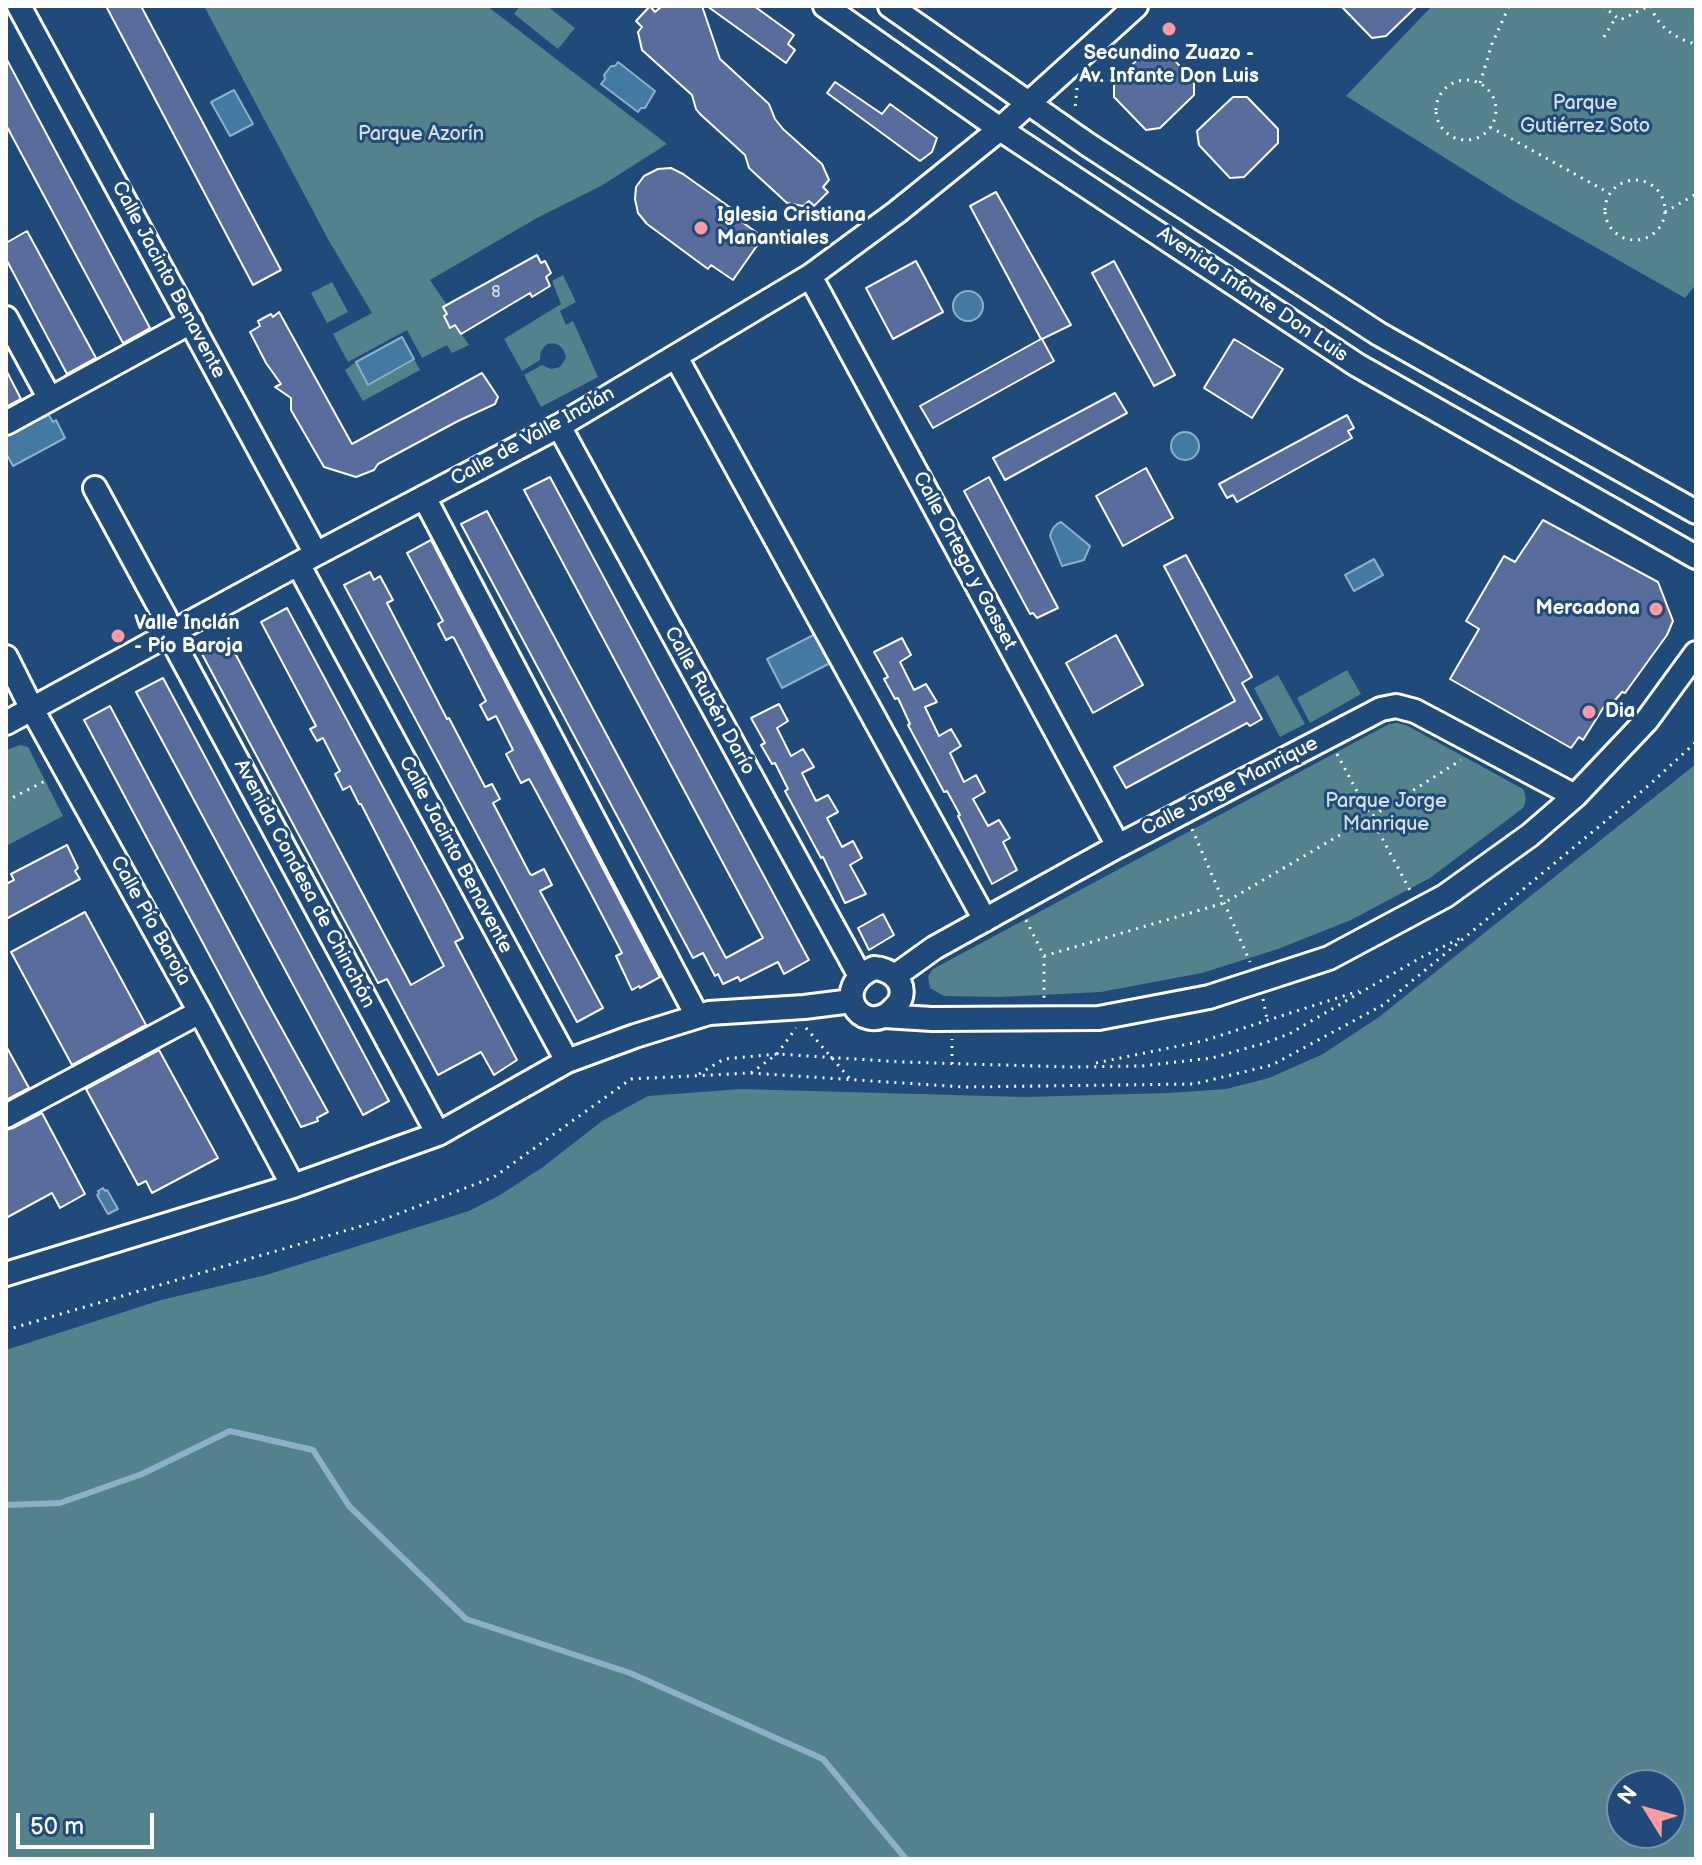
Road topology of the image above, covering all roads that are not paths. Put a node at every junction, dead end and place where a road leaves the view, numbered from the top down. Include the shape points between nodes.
1 (13, 6) edge
2 (19, 6) edge
3 (825, 6) edge
4 (890, 6) edge
5 (1136, 6) edge
6 (6, 10) edge
7 (1029, 103) junction
8 (1000, 129) junction
9 (810, 276) junction
10 (6, 318) edge
11 (191, 322) junction
12 (676, 357) junction
13 (50, 399) junction
14 (6, 423) edge
15 (559, 426) junction
16 (95, 488) dead end
17 (424, 497) junction
18 (1696, 512) edge
19 (1696, 557) edge
20 (307, 559) junction
21 (169, 634) junction
22 (1696, 653) edge
23 (6, 657) edge
24 (32, 709) junction
25 (6, 723) edge
26 (1575, 796) junction
27 (1118, 846) junction
28 (985, 920) junction
29 (860, 976) junction
30 (898, 985) junction
31 (852, 1001) junction
32 (200, 1012) junction
33 (697, 1016) junction
34 (884, 1016) junction
35 (932, 1019) junction
36 (567, 1061) junction
37 (6, 1116) edge
38 (438, 1134) junction
39 (293, 1186) junction
40 (6, 1274) edge

1 - 6 street
2 - 11 street, Calle Jacinto Benavente
3 - 8 street, Avenida Infante Don Luis
4 - 7 street, Avenida Infante Don Luis
5 - 7 street, Calle de Valle Inclán
7 - 8 street, Calle de Valle Inclán
7 - 18 street, Avenida Infante Don Luis via 1379,334
8 - 9 street, Calle de Valle Inclán
8 - 19 street, Avenida Infante Don Luis via 1357,365
9 - 12 street, Calle de Valle Inclán
9 - 27 street, Calle Ortega y Gasset
10 - 13 street
11 - 13 street
11 - 20 street, Calle Jacinto Benavente
12 - 15 street, Calle de Valle Inclán
12 - 28 street
13 - 14 street
15 - 17 street, Calle de Valle Inclán
15 - 29 street, Calle Rubén Darío
16 - 21 street, Avenida Condesa de Chinchón via 165,617
17 - 20 street, Calle de Valle Inclán
17 - 33 street
20 - 21 street, Calle de Valle Inclán
20 - 36 street, Calle Jacinto Benavente
21 - 24 street, Calle de Valle Inclán
21 - 38 street, Avenida Condesa de Chinchón
22 - 26 street via 1647,720
23 - 24 street, Calle Pío Baroja
24 - 25 street, Calle de Valle Inclán
24 - 32 street, Calle Pío Baroja
26 - 27 street, Calle Jorge Manrique via 1415,711 1396,706 1381,709
26 - 35 street via 1445,896 1329,958 1209,997 1099,1018
27 - 28 street, Calle Jorge Manrique
28 - 30 street, Calle Jorge Manrique via 934,948
29 - 30 street via 881,969
29 - 31 street
30 - 34 street via 892,1010
30 - 35 street
31 - 33 street
31 - 34 street via 868,1018
32 - 37 street
32 - 39 street, Calle Pío Baroja
33 - 36 street
34 - 35 street
36 - 38 street
38 - 39 street
39 - 40 street

